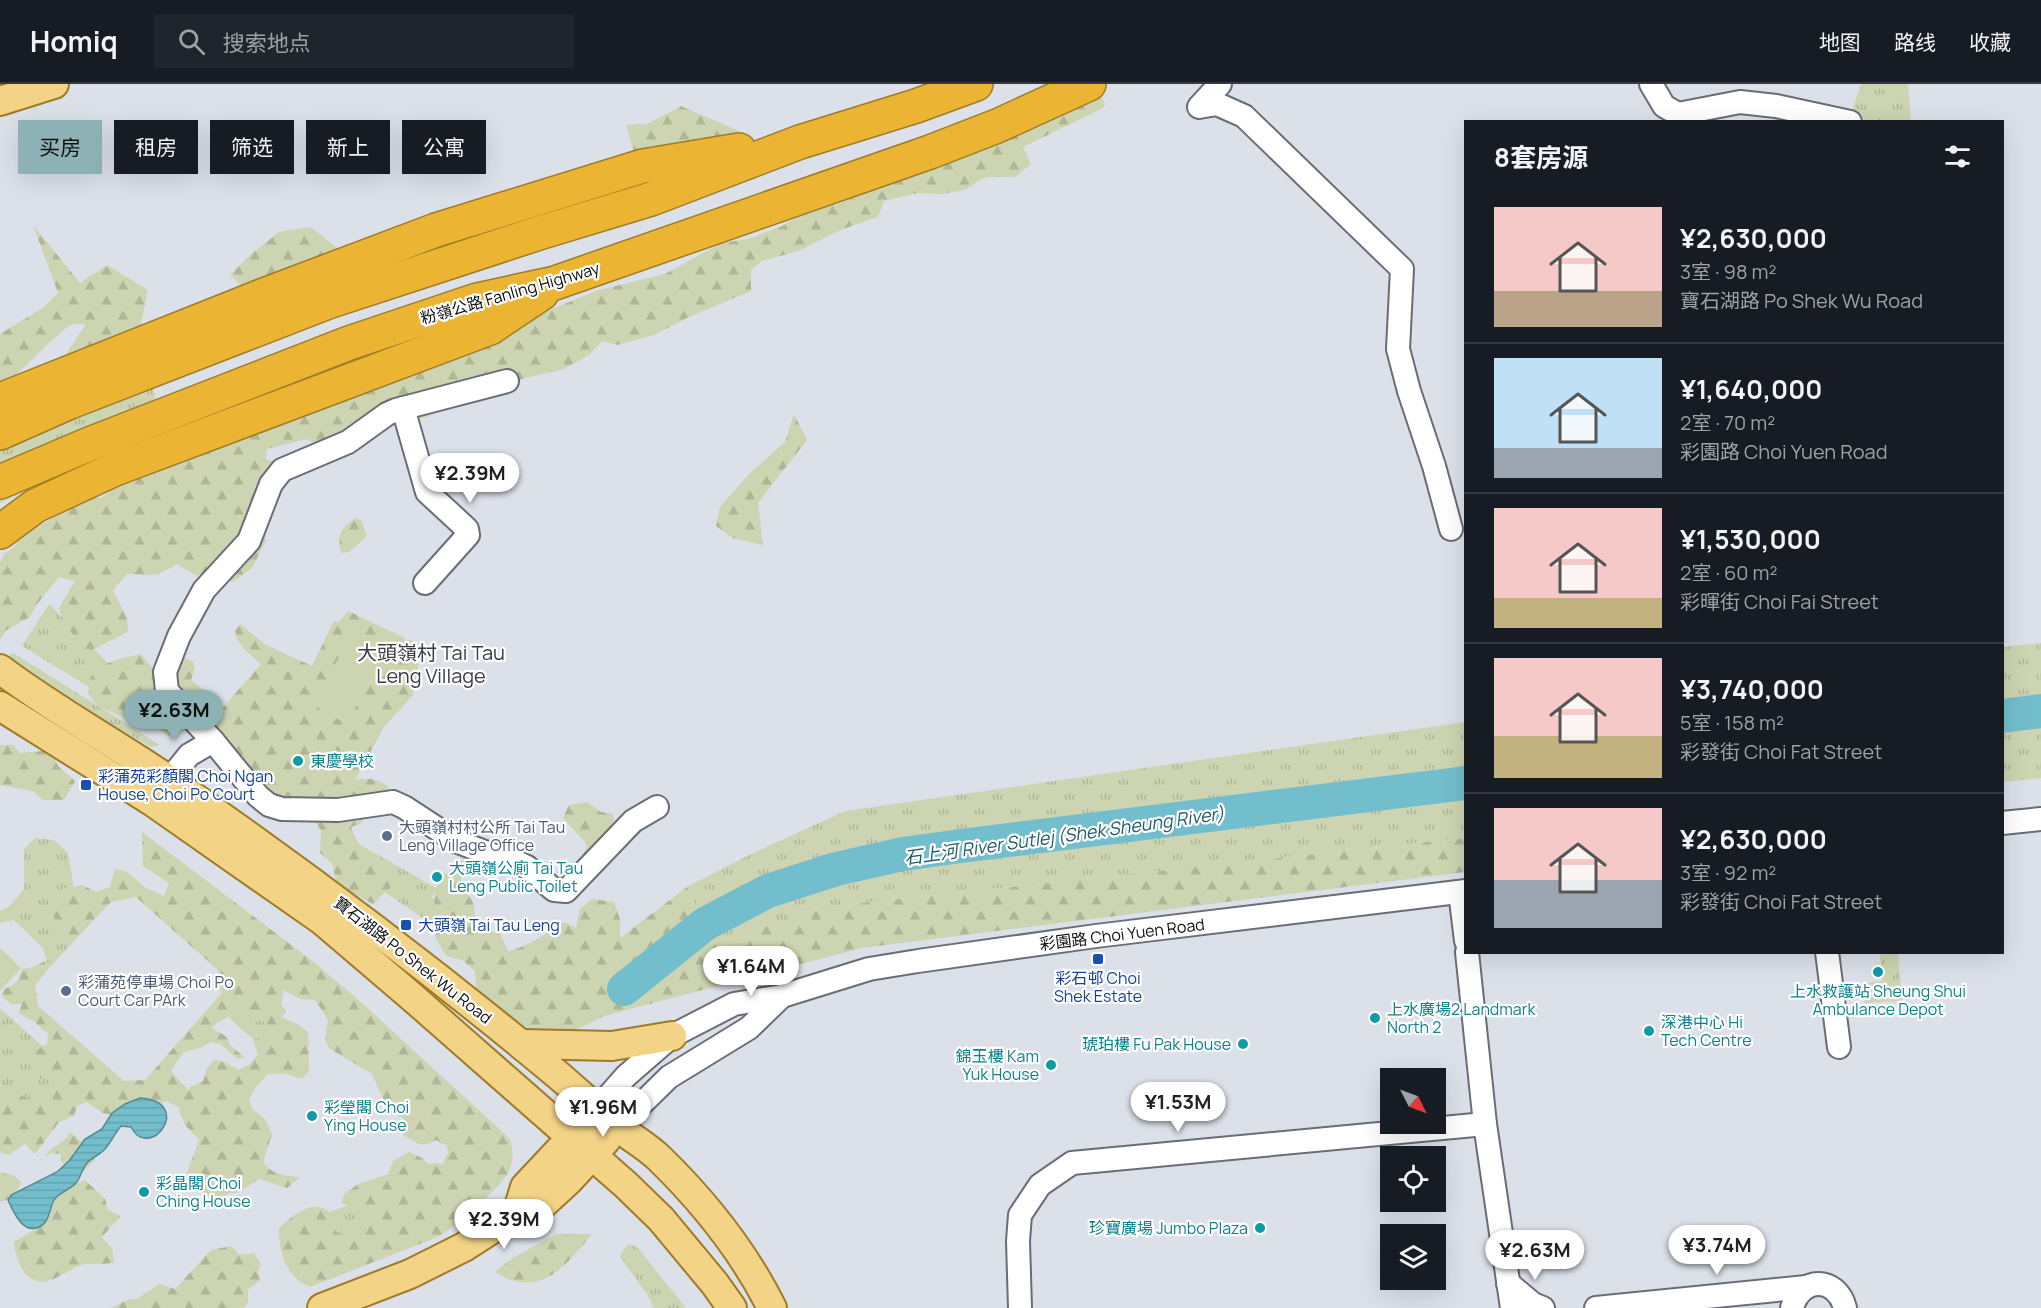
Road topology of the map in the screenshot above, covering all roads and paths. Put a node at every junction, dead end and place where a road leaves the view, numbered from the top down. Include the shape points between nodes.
1 (54, 84) edge
2 (975, 84) edge
3 (1089, 84) edge
4 (1220, 84) edge
5 (1651, 84) edge
6 (0, 101) edge
7 (1841, 120) edge
8 (800, 142) junction
9 (555, 283) junction
10 (507, 381) dead end
11 (0, 400) edge
12 (403, 408) junction
13 (0, 433) edge
14 (0, 482) edge
15 (1451, 529) dead end
16 (0, 532) edge
17 (425, 582) dead end
18 (0, 669) edge
19 (0, 706) edge
20 (213, 741) junction
21 (169, 780) junction
22 (657, 807) dead end
23 (2041, 819) edge
24 (2004, 823) edge
25 (1462, 891) edge
26 (1464, 916) edge
27 (1467, 954) edge
28 (1827, 954) edge
29 (782, 996) junction
30 (672, 1036) junction
31 (523, 1044) junction
32 (1839, 1047) dead end
33 (597, 1109) junction
34 (1485, 1124) junction
35 (618, 1127) junction
36 (583, 1145) junction
37 (1508, 1282) junction
38 (1806, 1287) junction
39 (1631, 1306) edge
40 (322, 1308) edge
41 (732, 1308) edge
42 (772, 1308) edge
43 (1020, 1308) edge
44 (1512, 1308) edge
45 (1543, 1308) edge
46 (1596, 1308) edge
47 (1792, 1308) edge
48 (1845, 1308) edge

1 - 6 main road
2 - 8 highway
3 - 9 highway, 粉嶺公路 Fanling Highway via 930,152
4 - 15 street via 1199,107 1217,104 1244,116 1402,269 1398,349
5 - 7 street via 1664,106 1678,114 1740,102
8 - 11 highway via 643,166 436,230
8 - 13 highway via 651,199 328,302
9 - 14 highway, 粉嶺公路 Fanling Highway via 477,300 349,343
9 - 16 highway via 490,328 115,469 35,506
10 - 12 street
12 - 17 street via 428,492 467,529 468,535
12 - 20 street via 387,414 348,441 282,471 271,484 249,541 204,590 179,636 165,682 167,691
18 - 21 main road, 寶石湖路 Po Shek Wu Road
19 - 36 main road, 寶石湖路 Po Shek Wu Road via 153,802 323,921
20 - 21 street via 189,755
20 - 22 street via 268,805 338,810 393,802 456,841 521,864 554,890 563,892 633,820
21 - 31 main road, 寶石湖路 Po Shek Wu Road via 282,860
23 - 24 street
25 - 26 street
25 - 29 street, 彩園路 Choi Yuen Road via 918,961 869,969
27 - 34 street
28 - 32 street
29 - 30 street, 彩園路 Choi Yuen Road via 734,1004
29 - 35 street, 彩園路 Choi Yuen Road via 749,1028 669,1077
30 - 31 main road via 612,1046
30 - 33 street, 彩園路 Choi Yuen Road via 626,1076
31 - 33 main road, 寶石湖路 Po Shek Wu Road
33 - 35 main road, 寶石湖路 Po Shek Wu Road
33 - 36 main road, 彩園路 Choi Yuen Road
34 - 37 street
34 - 43 street via 1072,1163 1040,1185 1020,1215
35 - 36 main road, 彩園路 Choi Yuen Road
35 - 42 main road, 寶石湖路 Po Shek Wu Road via 658,1156 710,1213
36 - 40 main road, 彩園路 Choi Yuen Road via 568,1181 543,1204 518,1213 419,1270
36 - 41 main road, 寶石湖路 Po Shek Wu Road via 661,1220
37 - 44 street
37 - 45 street
38 - 39 street
38 - 47 street via 1794,1299
38 - 48 street via 1832,1287
39 - 46 street

